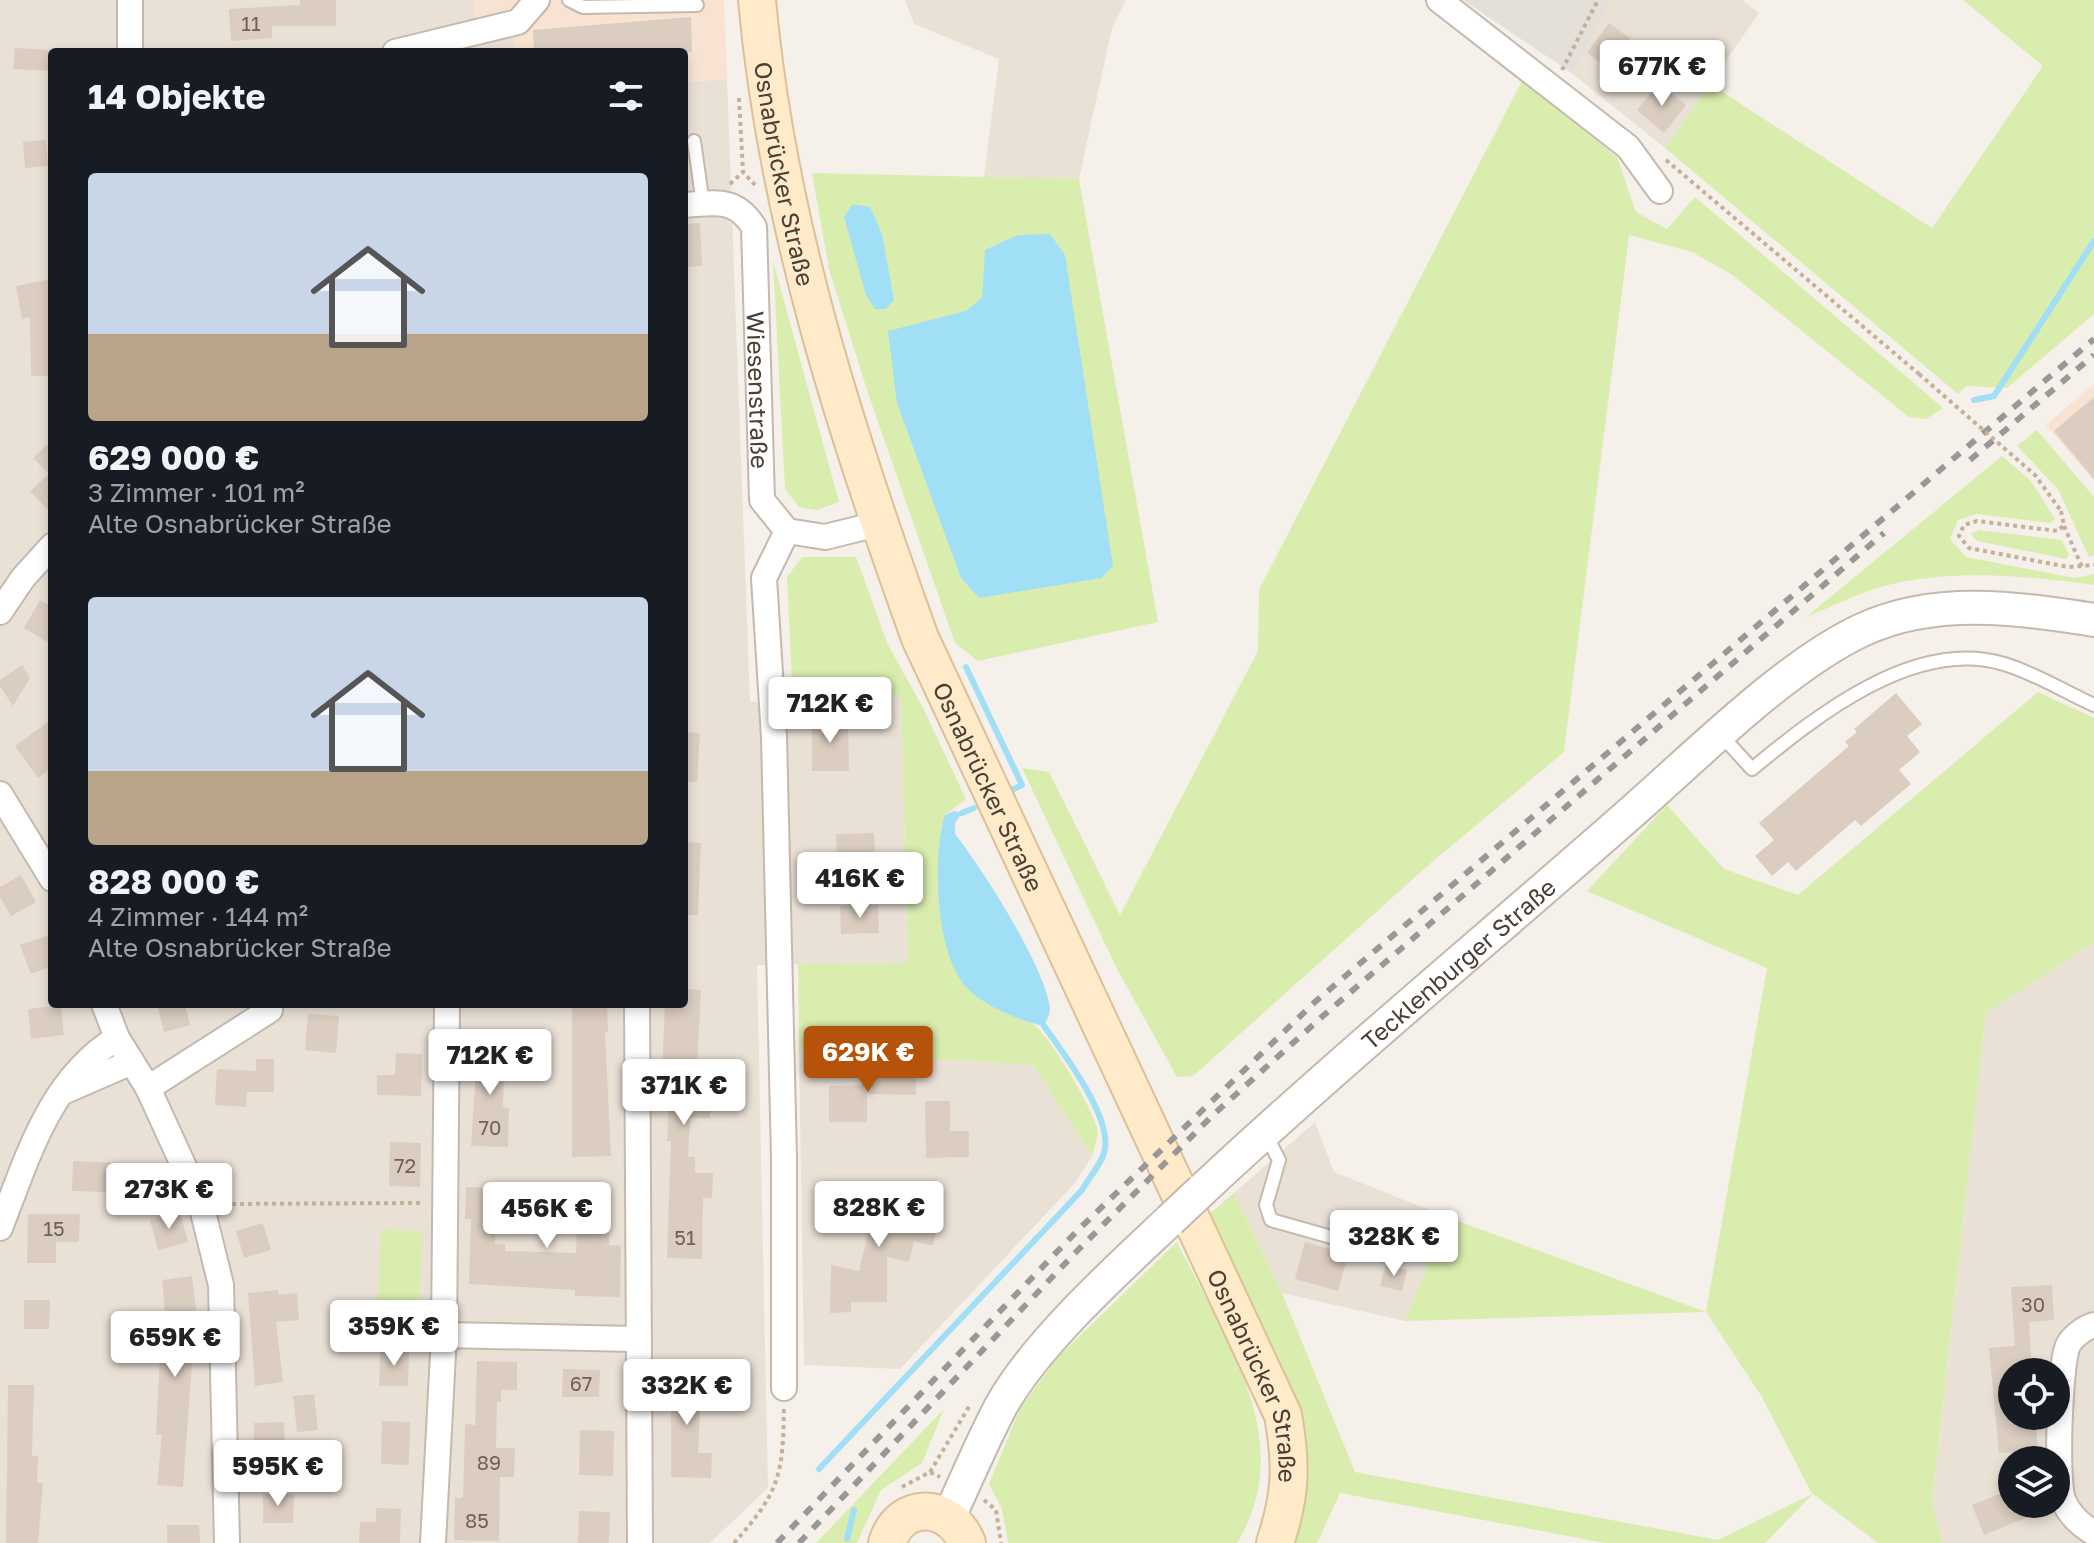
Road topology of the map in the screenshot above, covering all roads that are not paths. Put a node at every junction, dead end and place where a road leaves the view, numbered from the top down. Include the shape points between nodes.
1 (130, 0) edge
2 (537, 0) edge
3 (569, 0) edge
4 (757, 0) edge
5 (1439, 0) edge
6 (697, 5) dead end
7 (130, 48) edge
8 (411, 48) edge
9 (694, 141) dead end
10 (1660, 191) dead end
11 (693, 204) edge
12 (878, 524) junction
13 (787, 531) junction
14 (48, 550) edge
15 (0, 612) edge
16 (2094, 620) edge
17 (2094, 705) edge
18 (1721, 735) junction
19 (0, 794) edge
20 (48, 872) edge
21 (106, 1008) edge
22 (447, 1008) edge
23 (637, 1008) edge
24 (270, 1010) dead end
25 (117, 1038) junction
26 (132, 1062) junction
27 (148, 1088) junction
28 (61, 1093) junction
29 (1264, 1133) junction
30 (0, 1228) edge
31 (1388, 1253) dead end
32 (2094, 1325) edge
33 (444, 1335) junction
34 (636, 1339) junction
35 (784, 1388) road end
36 (958, 1530) edge
37 (2094, 1533) edge
38 (227, 1543) edge
39 (433, 1543) edge
40 (640, 1543) edge
41 (887, 1543) edge
42 (1275, 1543) edge

1 - 7 street
2 - 8 street via 518,22
3 - 6 lane via 583,7
4 - 12 main road, Osnabrücker Straße via 774,130 805,284
5 - 10 street via 1628,147
9 - 11 lane
11 - 13 street, Wiesenstraße via 728,203 744,211 754,227 762,500
12 - 13 street via 825,537
12 - 42 main road, Osnabrücker Straße via 920,638 1283,1415 1291,1458 1288,1504
13 - 35 street via 764,578 774,737
14 - 15 street
16 - 18 street, Tecklenburger Straße via 1957,607 1909,614 1862,630 1820,655
17 - 18 lane via 2004,664 1962,658 1884,677 1811,720 1752,769
18 - 29 street, Tecklenburger Straße
19 - 20 street
21 - 25 street
22 - 33 street
23 - 34 street
24 - 27 street
25 - 26 street
25 - 28 street via 90,1054
26 - 27 street
26 - 28 street
27 - 38 street via 201,1204 221,1285
28 - 30 street via 43,1120
29 - 31 lane via 1279,1160 1266,1205 1271,1220
29 - 36 street, Tecklenburger Straße, bridge via 1170,1220 1022,1375 1002,1405
32 - 37 street via 2067,1346 2059,1422 2062,1501
33 - 34 street
33 - 39 street
34 - 40 street via 641,1377
36 - 41 main road via 935,1512 908,1516

